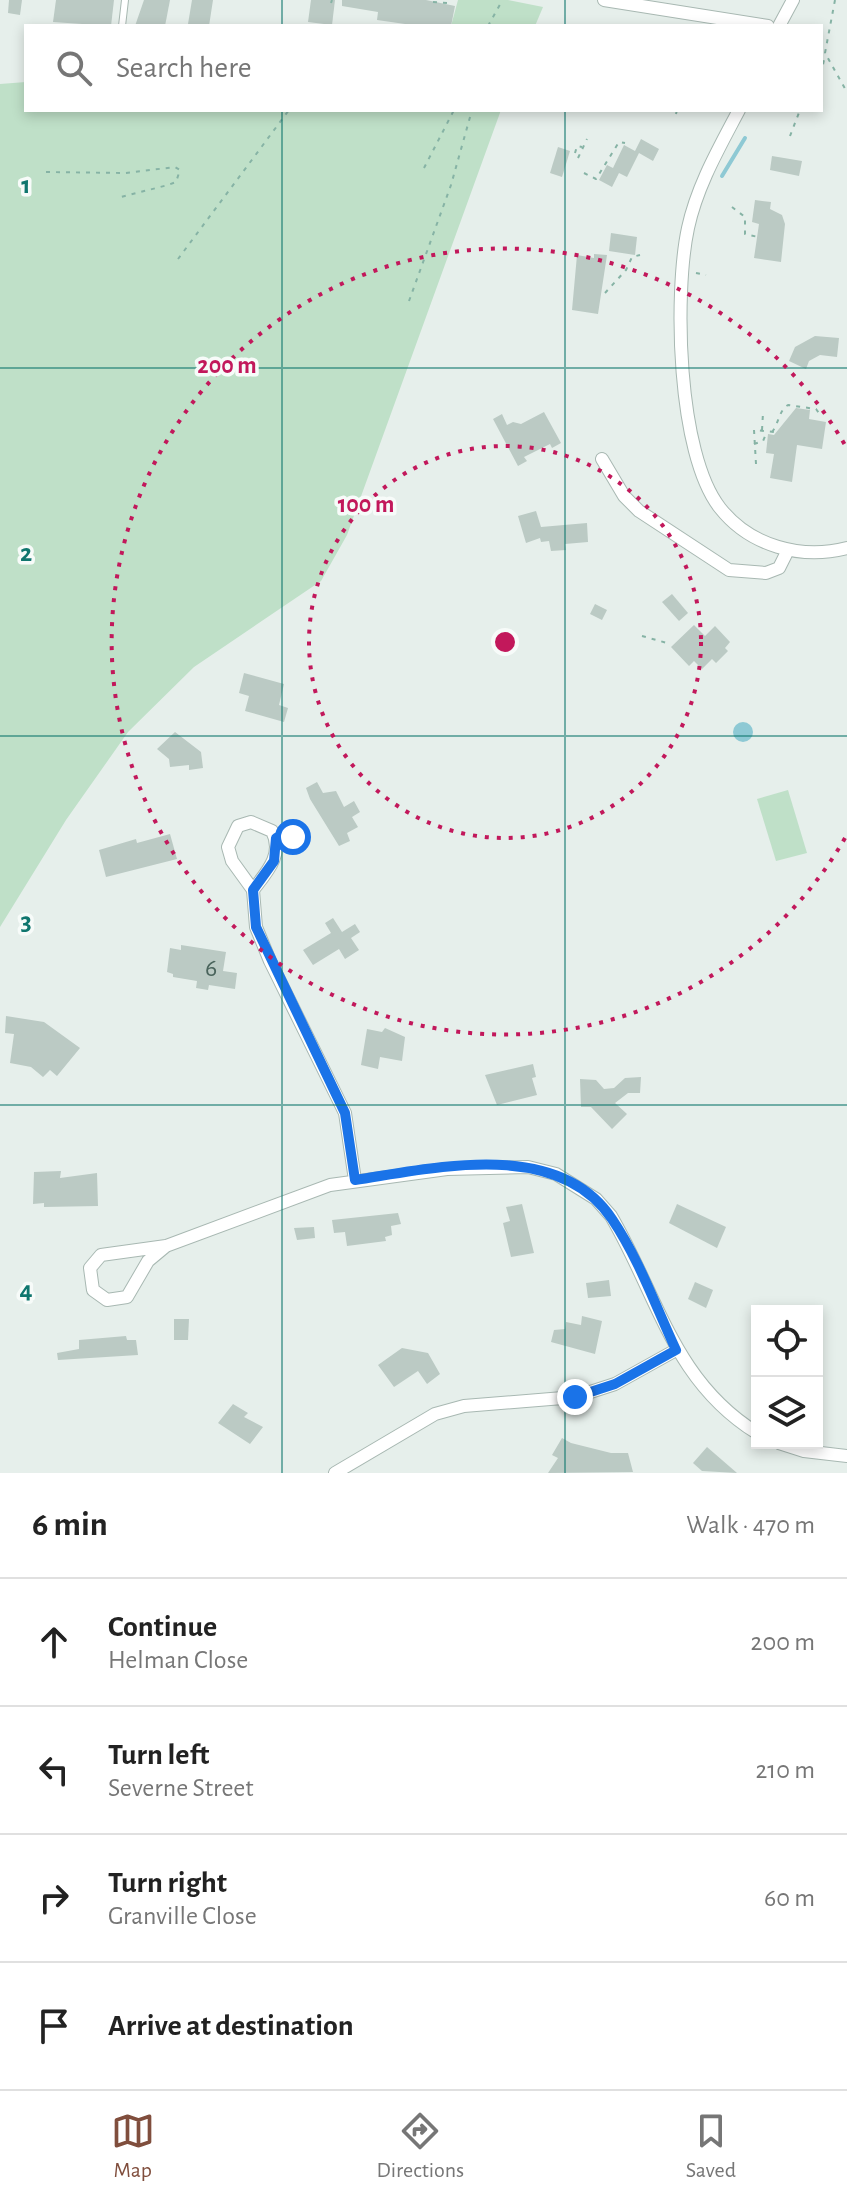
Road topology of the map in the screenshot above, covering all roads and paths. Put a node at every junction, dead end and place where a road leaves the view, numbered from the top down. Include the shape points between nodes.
1 (125, 0) edge
2 (604, 0) edge
3 (793, 0) edge
4 (835, 0) edge
5 (502, 1) edge
6 (433, 2) edge
7 (447, 3) dead end
8 (122, 24) edge
9 (489, 24) edge
10 (755, 24) edge
11 (780, 24) edge
12 (825, 53) junction
13 (823, 64) edge
14 (847, 92) edge
15 (288, 112) edge
16 (453, 112) edge
17 (471, 112) edge
18 (738, 112) edge
19 (799, 112) edge
20 (790, 136) dead end
21 (587, 139) dead end
22 (625, 143) dead end
23 (583, 148) junction
24 (575, 153) dead end
25 (578, 158) dead end
26 (424, 168) dead end
27 (46, 172) dead end
28 (584, 173) dead end
29 (121, 197) dead end
30 (732, 207) dead end
31 (758, 237) dead end
32 (640, 255) dead end
33 (178, 259) dead end
34 (695, 273) dead end
35 (706, 275) dead end
36 (605, 293) dead end
37 (409, 301) dead end
38 (821, 416) dead end
39 (781, 418) junction
40 (768, 419) dead end
41 (773, 419) dead end
42 (764, 431) junction
43 (752, 444) junction
44 (602, 459) dead end
45 (756, 464) dead end
46 (847, 548) edge
47 (788, 550) junction
48 (642, 636) dead end
49 (667, 643) dead end
50 (308, 836) dead end
51 (276, 838) junction
52 (253, 890) junction
53 (355, 1180) junction
54 (166, 1246) junction
55 (120, 1253) junction
56 (137, 1283) junction
57 (676, 1350) junction
58 (751, 1428) edge
59 (798, 1449) edge
60 (847, 1456) edge
61 (335, 1473) edge

1 - 8 lane
2 - 10 street
3 - 11 street
4 - 12 path
5 - 9 path
6 - 7 path
12 - 13 path
12 - 14 path
15 - 33 path
16 - 26 path
17 - 37 path
18 - 47 street via 698,195 684,250 681,308 688,416 697,459 718,506 759,540
19 - 20 path
21 - 23 path
22 - 28 path via 619,142 596,179
23 - 24 path via 577,146
23 - 25 path
27 - 29 path via 180,170 176,182
30 - 31 path via 745,217 747,237
32 - 36 path via 632,257
34 - 35 path
38 - 39 path via 816,409 788,405
39 - 41 path
39 - 42 path via 773,432
40 - 42 path via 762,415
42 - 43 path via 763,441
42 - 43 path via 754,430
43 - 45 path
44 - 47 street via 639,511 729,570 766,573 779,568
46 - 47 street
48 - 49 path
50 - 51 path via 298,839 289,832
51 - 52 street via 274,861
51 - 52 street via 251,822 231,835 232,861
52 - 53 street via 256,927 270,961 345,1113
53 - 54 street
53 - 57 street via 500,1165 556,1174 596,1199 611,1216
54 - 55 street
54 - 56 street via 148,1261
55 - 56 street via 133,1263
55 - 56 street via 94,1261 89,1274 93,1290 107,1300 119,1300
57 - 58 street via 706,1392
57 - 61 street via 615,1384 575,1397 464,1406 435,1414
59 - 60 street

